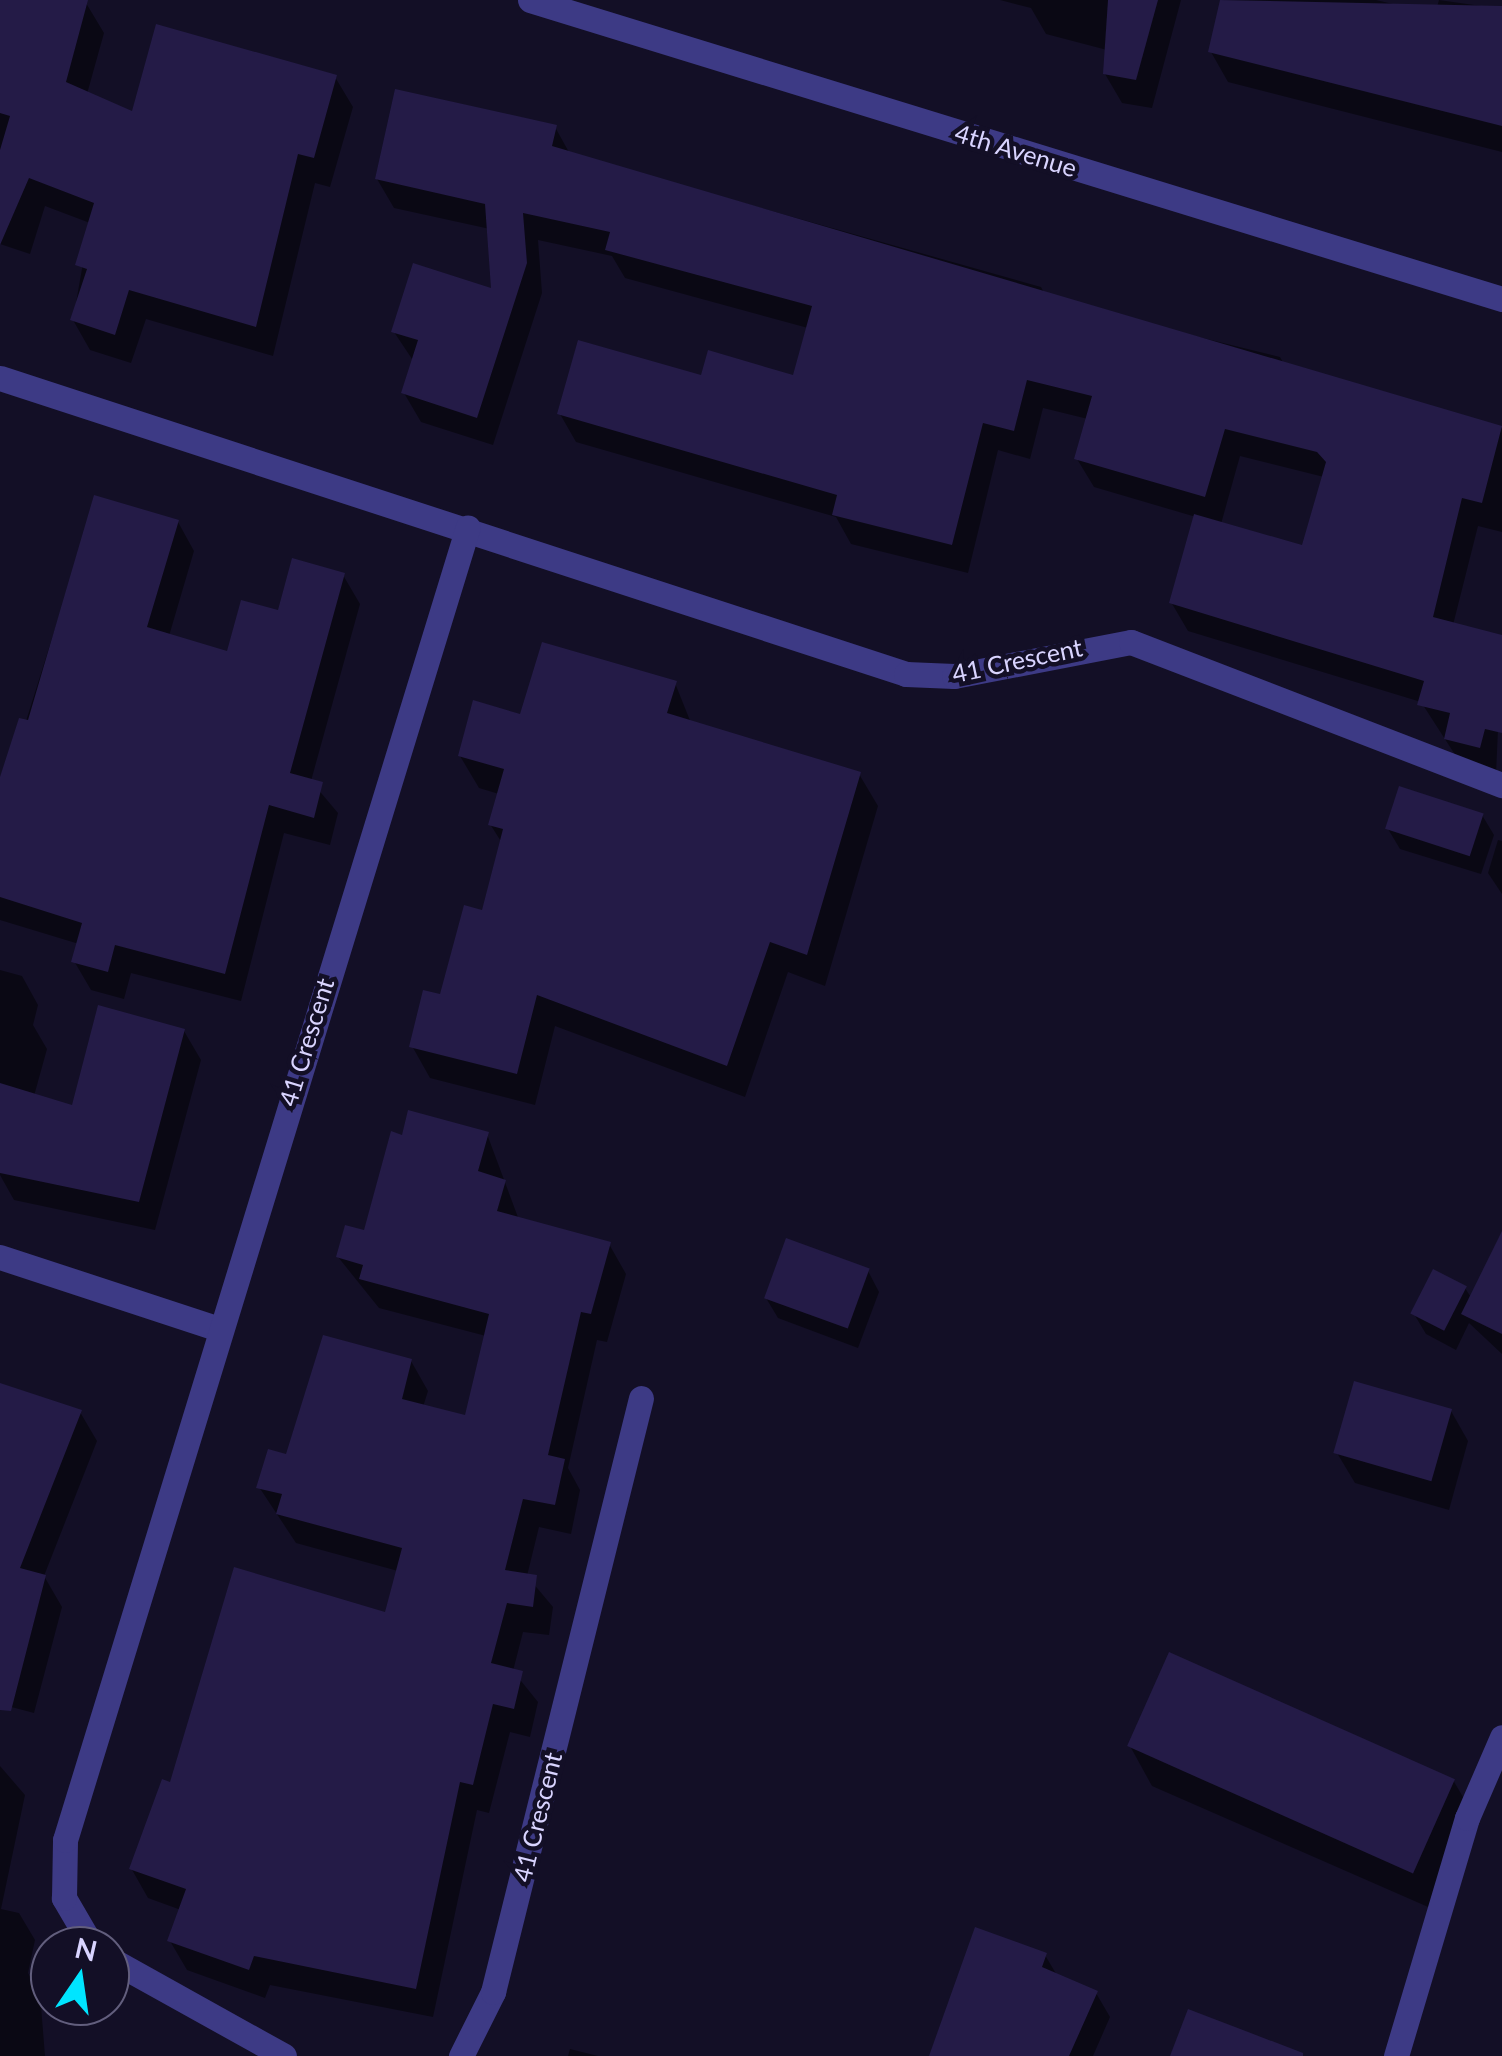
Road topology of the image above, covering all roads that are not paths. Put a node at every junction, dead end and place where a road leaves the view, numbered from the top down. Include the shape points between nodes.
1 (530, 0) edge
2 (1502, 299) edge
3 (0, 378) edge
4 (468, 527) junction
5 (1502, 785) edge
6 (0, 1257) edge
7 (216, 1328) junction
8 (641, 1398) dead end
9 (1502, 1736) edge
10 (80, 1926) edge
11 (130, 1970) edge
12 (284, 2056) edge
13 (461, 2056) edge
14 (1396, 2056) edge

1 - 2 street, 4th Avenue
3 - 4 street, 41 Crescent
4 - 5 street, 41 Crescent via 906,674 954,676 1100,642 1167,649
4 - 7 street, 41 Crescent
6 - 7 street
7 - 10 street, 41 Crescent via 65,1840 64,1898
8 - 13 street, 41 Crescent via 493,1992
9 - 14 street via 1467,1818
11 - 12 street

